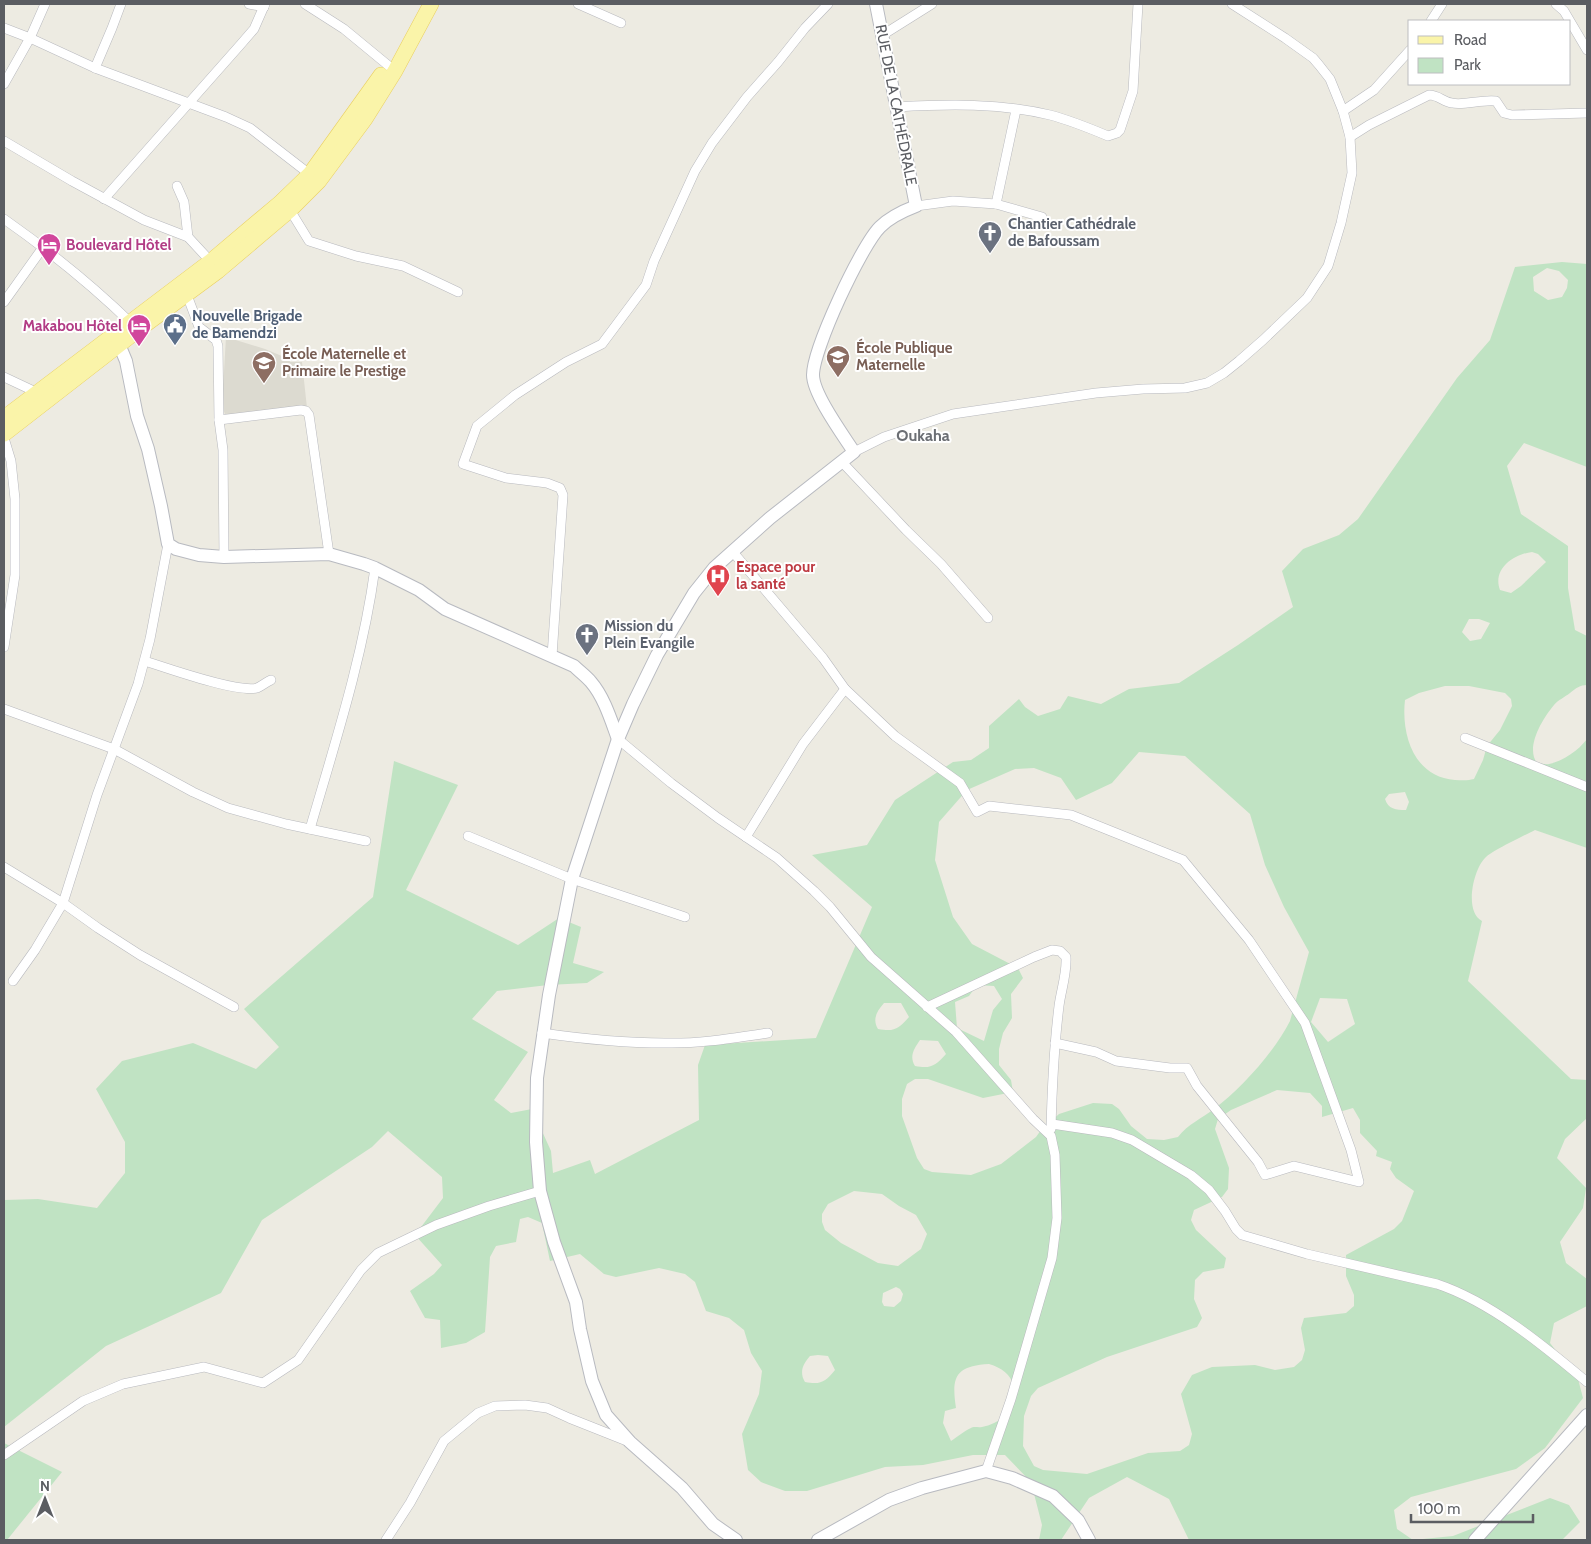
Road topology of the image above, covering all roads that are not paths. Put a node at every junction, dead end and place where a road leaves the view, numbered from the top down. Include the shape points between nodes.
1 (45, 4) edge
2 (121, 4) edge
3 (249, 4) edge
4 (305, 4) edge
5 (420, 4) edge
6 (431, 4) edge
7 (578, 4) edge
8 (828, 4) edge
9 (876, 4) edge
10 (932, 4) edge
11 (1138, 4) edge
12 (1232, 4) edge
13 (1442, 4) edge
14 (1556, 4) edge
15 (265, 5) edge
16 (1432, 20) edge
17 (1569, 20) edge
18 (621, 23) dead end
19 (1571, 23) edge
20 (4, 28) edge
21 (881, 36) junction
22 (30, 38) junction
23 (1587, 50) edge
24 (1408, 52) edge
25 (95, 68) junction
26 (392, 68) junction
27 (4, 84) edge
28 (190, 104) junction
29 (897, 107) junction
30 (1016, 110) junction
31 (1343, 111) junction
32 (1587, 113) edge
33 (1350, 137) junction
34 (4, 141) edge
35 (314, 178) junction
36 (178, 186) dead end
37 (104, 199) junction
38 (996, 204) junction
39 (916, 206) junction
40 (290, 210) junction
41 (1042, 217) dead end
42 (4, 219) edge
43 (188, 236) junction
44 (44, 246) junction
45 (215, 266) junction
46 (458, 292) dead end
47 (187, 295) junction
48 (4, 301) edge
49 (134, 326) junction
50 (117, 339) junction
51 (4, 377) edge
52 (38, 393) junction
53 (4, 418) edge
54 (219, 420) junction
55 (4, 434) edge
56 (4, 438) edge
57 (854, 452) junction
58 (841, 461) junction
59 (168, 544) junction
60 (732, 551) junction
61 (329, 554) junction
62 (224, 557) junction
63 (376, 568) junction
64 (988, 618) dead end
65 (4, 647) edge
66 (552, 656) junction
67 (145, 661) junction
68 (270, 680) dead end
69 (844, 689) junction
70 (4, 709) edge
71 (618, 738) junction
72 (1465, 738) dead end
73 (114, 749) junction
74 (1587, 787) edge
75 (310, 829) junction
76 (468, 836) dead end
77 (746, 837) junction
78 (366, 841) dead end
79 (4, 867) edge
80 (572, 879) junction
81 (63, 903) junction
82 (685, 917) dead end
83 (14, 980) dead end
84 (234, 1007) dead end
85 (927, 1007) junction
86 (542, 1033) junction
87 (768, 1033) dead end
88 (1055, 1044) junction
89 (1052, 1124) junction
90 (1051, 1136) junction
91 (540, 1191) junction
92 (1587, 1382) edge
93 (1587, 1415) edge
94 (630, 1442) junction
95 (4, 1454) edge
96 (986, 1471) junction
97 (386, 1540) edge
98 (736, 1540) edge
99 (818, 1540) edge
100 (1089, 1540) edge
101 (1476, 1540) edge

1 - 22 street
2 - 25 street
3 - 15 street
4 - 26 street via 344,29
5 - 26 main road
6 - 26 main road
7 - 18 street
8 - 66 street via 747,97 712,143 695,171 646,285 602,344 566,362 477,426 463,464 506,478 547,482 560,488 563,495
9 - 21 street, RUE DE LA CATHÉDRALE
10 - 21 street
11 - 30 street via 1133,91 1117,134 1108,136 1061,118
12 - 31 street via 1313,58 1330,79
13 - 16 street
14 - 17 street
15 - 28 street via 254,29
19 - 23 street
20 - 22 street
21 - 29 street, RUE DE LA CATHÉDRALE
22 - 25 street
22 - 27 street
24 - 31 street via 1374,90
25 - 28 street
26 - 35 main road via 365,119
28 - 35 street via 250,128
28 - 37 street
29 - 30 street via 945,104
29 - 39 street, RUE DE LA CATHÉDRALE
30 - 38 street
31 - 33 street
32 - 33 street via 1512,115 1504,113 1496,101 1453,104 1430,95
33 - 57 street via 1352,173 1328,266 1307,298 1224,373 1208,383 1185,388 1096,393 953,414 884,437
34 - 37 street
35 - 40 main road
35 - 45 main road via 281,202
36 - 43 street via 184,202
37 - 43 street via 144,220
38 - 39 street via 953,201
38 - 41 street
39 - 57 street via 900,212 880,227 858,260 816,357 813,376 817,392
40 - 45 main road
40 - 46 street via 309,241 403,266
42 - 44 street
43 - 45 street
44 - 48 street
44 - 49 street via 93,286
45 - 47 main road
45 - 49 main road
47 - 49 main road
47 - 54 street via 199,327 216,340 218,346
49 - 50 main road
50 - 52 main road
50 - 55 main road
50 - 59 street via 126,360
51 - 52 street
52 - 53 main road
54 - 61 street via 306,411
54 - 62 street via 223,450
56 - 65 street via 11,461 15,499 15,575
57 - 58 street
58 - 60 street
58 - 64 street via 941,564
59 - 62 street via 176,549
59 - 67 street
60 - 69 street via 823,658
60 - 71 street via 694,593 657,655
61 - 62 street
61 - 63 street
63 - 66 street via 419,590 445,609
63 - 75 street via 351,691
66 - 71 street via 574,666 591,681
67 - 68 street via 206,680 247,688 258,688
67 - 73 street
69 - 77 street via 803,744
69 - 88 street via 895,736 960,784 977,812 989,806 1071,815 1183,860 1249,940 1305,1023 1351,1150 1358,1182 1294,1166 1265,1175 1197,1086 1187,1068 1116,1061 1096,1052
70 - 73 street
71 - 77 street via 670,783
71 - 80 street
72 - 74 street
73 - 75 street via 228,808
73 - 81 street
75 - 78 street
76 - 80 street
77 - 85 street via 777,858 814,891 871,957
79 - 81 street
80 - 82 street
80 - 86 street
81 - 83 street
81 - 84 street via 140,955
85 - 88 street via 1034,957 1052,950 1060,951 1066,957 1067,966
85 - 90 street via 956,1032
86 - 87 street via 591,1040 667,1044
86 - 91 street via 537,1078 536,1142
88 - 89 street
89 - 90 street
89 - 92 street via 1112,1133 1132,1140 1191,1174 1209,1190 1242,1235 1455,1290 1512,1324
90 - 96 street via 1055,1155 1057,1218 1052,1258 1011,1399
91 - 94 street via 576,1302 592,1381 606,1415
91 - 95 street via 436,1225 378,1253 361,1270 298,1360 263,1383 204,1367 123,1384 83,1401
93 - 101 street
94 - 97 street via 547,1408 495,1406 478,1413 444,1441
94 - 98 street via 682,1488 713,1524
96 - 99 street via 889,1500
96 - 100 street via 1012,1478 1053,1496 1078,1520

